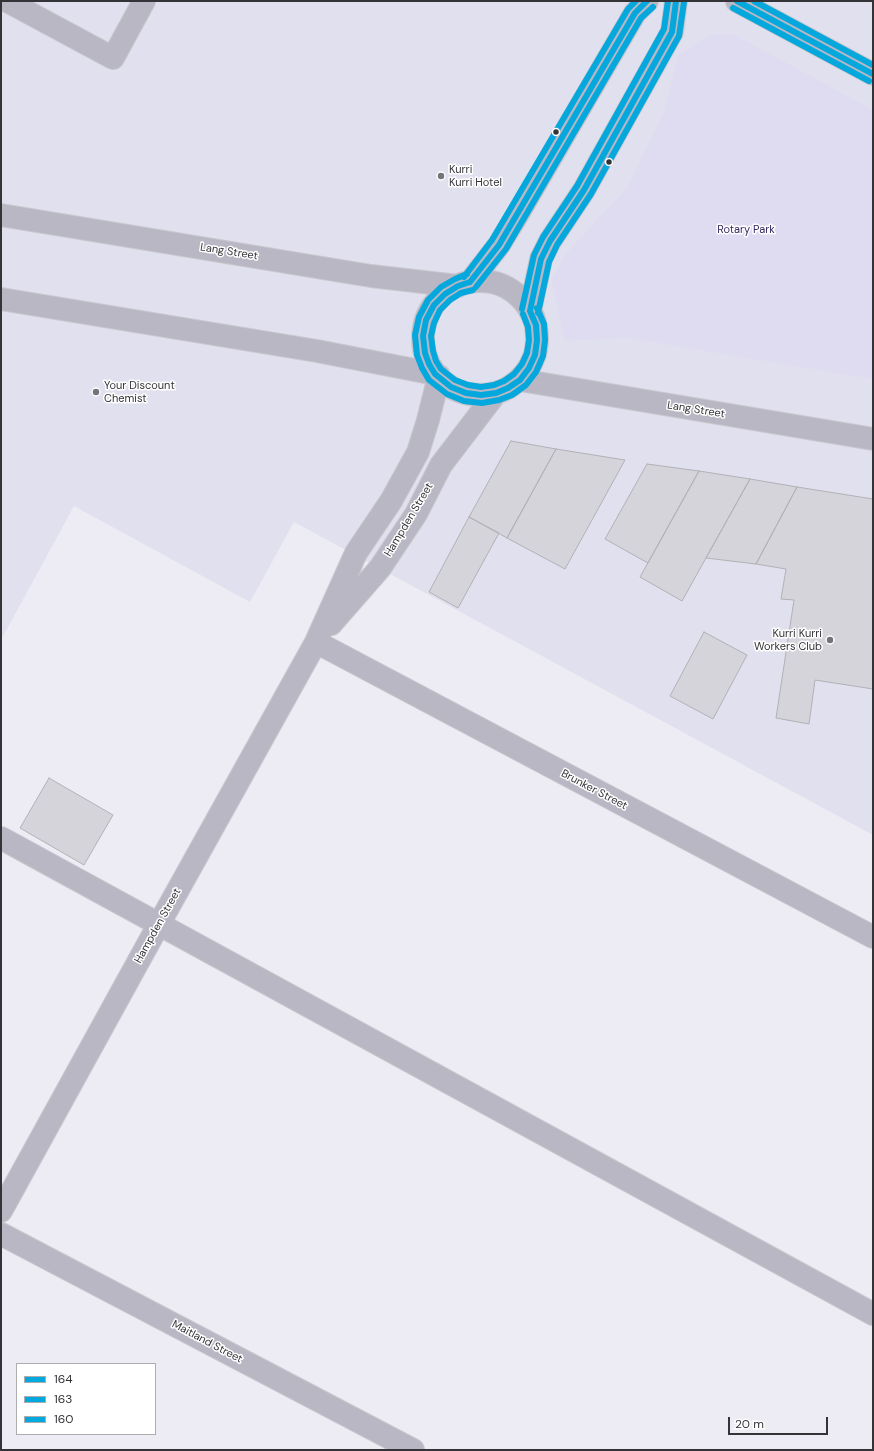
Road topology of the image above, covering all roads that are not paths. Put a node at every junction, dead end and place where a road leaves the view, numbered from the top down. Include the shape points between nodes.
1 (7, 1) edge
2 (144, 1) edge
3 (647, 1) edge
4 (676, 1) edge
5 (737, 1) edge
6 (873, 74) edge
7 (1, 215) edge
8 (464, 284) junction
9 (1, 299) edge
10 (530, 311) junction
11 (437, 375) junction
12 (520, 380) junction
13 (496, 393) junction
14 (873, 439) edge
15 (316, 642) junction
16 (1, 838) edge
17 (159, 924) junction
18 (873, 937) edge
19 (1, 1211) edge
20 (1, 1234) edge
21 (873, 1314) edge
22 (413, 1450) edge

1 - 2 street via 113,58
3 - 8 street via 635,13 499,245
4 - 10 street via 672,32 584,190 541,259
5 - 6 street
7 - 8 street, Lang Street via 371,276
8 - 10 street via 486,281 498,284 522,299
8 - 11 street via 445,294 434,305 426,320 423,336 426,353 429,364
9 - 11 street via 317,351
10 - 12 street via 536,325 535,355
11 - 13 street via 451,387 466,393
11 - 15 street, Hampden Street via 428,420 418,452 391,501 356,553
12 - 13 street
12 - 14 street, Lang Street
13 - 15 street, Hampden Street via 441,465 416,514 380,568
15 - 17 street, Hampden Street
15 - 18 street, Brunker Street
16 - 17 street
17 - 19 street, Hampden Street
17 - 21 street
20 - 22 street, Maitland Street

